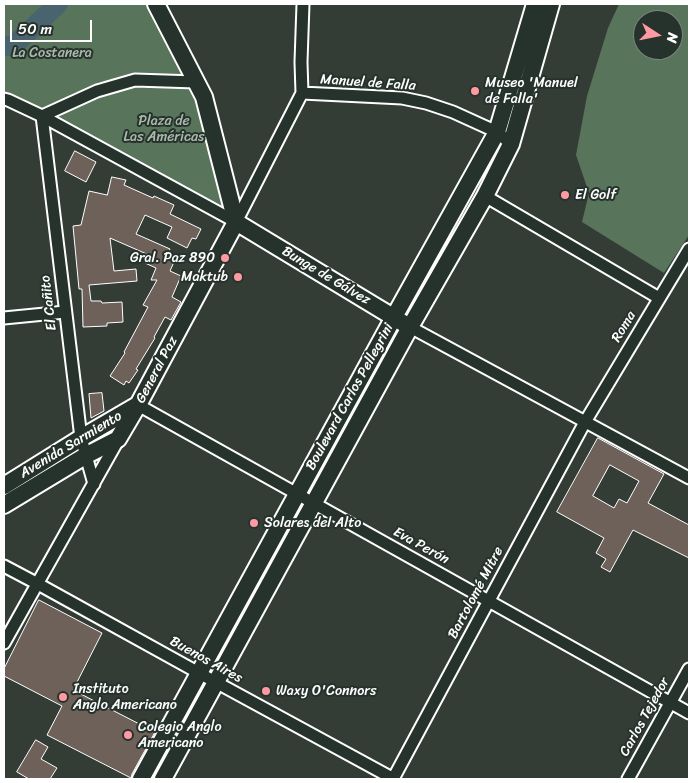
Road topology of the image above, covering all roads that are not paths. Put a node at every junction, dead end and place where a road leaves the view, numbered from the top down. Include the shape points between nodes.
1 (156, 4) edge
2 (303, 4) edge
3 (534, 4) edge
4 (551, 4) edge
5 (196, 82) junction
6 (302, 93) junction
7 (4, 100) edge
8 (42, 116) junction
9 (496, 132) junction
10 (511, 144) junction
11 (485, 196) junction
12 (236, 222) junction
13 (689, 249) edge
14 (659, 298) junction
15 (65, 312) junction
16 (394, 317) junction
17 (4, 318) edge
18 (410, 327) junction
19 (138, 405) junction
20 (585, 422) junction
21 (81, 438) junction
22 (118, 439) junction
23 (85, 456) junction
24 (689, 478) edge
25 (94, 484) junction
26 (4, 486) edge
27 (297, 494) junction
28 (314, 504) junction
29 (4, 505) edge
30 (4, 566) edge
31 (38, 584) junction
32 (489, 600) junction
33 (4, 643) edge
34 (689, 669) edge
35 (199, 673) junction
36 (215, 682) junction
37 (670, 703) junction
38 (689, 713) edge
39 (141, 779) edge
40 (162, 779) edge
41 (394, 779) edge
42 (628, 779) edge

1 - 5 street
2 - 6 street
3 - 9 street, Boulevard Carlos Pellegrini
4 - 10 street, Boulevard Carlos Pellegrini
5 - 8 street via 134,80 97,91
5 - 12 street via 204,97
6 - 9 street, Manuel de Falla via 418,101 453,112
6 - 12 street, General Paz
7 - 8 street, Bunge de Gálvez
8 - 12 street, Bunge de Gálvez
8 - 15 street, El Cañito
9 - 10 street, Manuel de Falla
9 - 16 street, Boulevard Carlos Pellegrini
10 - 11 street, Boulevard Carlos Pellegrini
11 - 14 street
11 - 18 street, Boulevard Carlos Pellegrini
12 - 16 street, Bunge de Gálvez
12 - 19 street, General Paz
13 - 14 street, Roma
14 - 20 street, Roma
15 - 17 street
15 - 21 street, El Cañito
16 - 18 street, Bunge de Gálvez
16 - 27 street, Boulevard Carlos Pellegrini
18 - 20 street, Bunge de Gálvez
18 - 28 street, Boulevard Carlos Pellegrini
19 - 21 street, Avenida Sarmiento
19 - 22 street, General Paz
19 - 27 street, Eva Perón
20 - 24 street, Bunge de Gálvez
20 - 32 street, Bartolomé Mitre
21 - 23 street, El Cañito
21 - 26 street, Avenida Sarmiento
22 - 23 street, Avenida Sarmiento
22 - 25 street, General Paz
23 - 25 street, El Cañito
23 - 29 street, Avenida Sarmiento
25 - 31 street, General Paz
27 - 28 street, Eva Perón
27 - 35 street, Boulevard Carlos Pellegrini
28 - 32 street, Eva Perón
28 - 36 street, Boulevard Carlos Pellegrini
30 - 31 street, Buenos Aires
31 - 33 street, General Paz
31 - 35 street, Buenos Aires
32 - 37 street, Eva Perón
32 - 41 street, Bartolomé Mitre
34 - 37 street, Carlos Tejedor
35 - 36 street, Buenos Aires
35 - 39 street, Boulevard Carlos Pellegrini
36 - 40 street, Boulevard Carlos Pellegrini
36 - 41 street, Buenos Aires
37 - 38 street, Eva Perón
37 - 42 street, Carlos Tejedor

